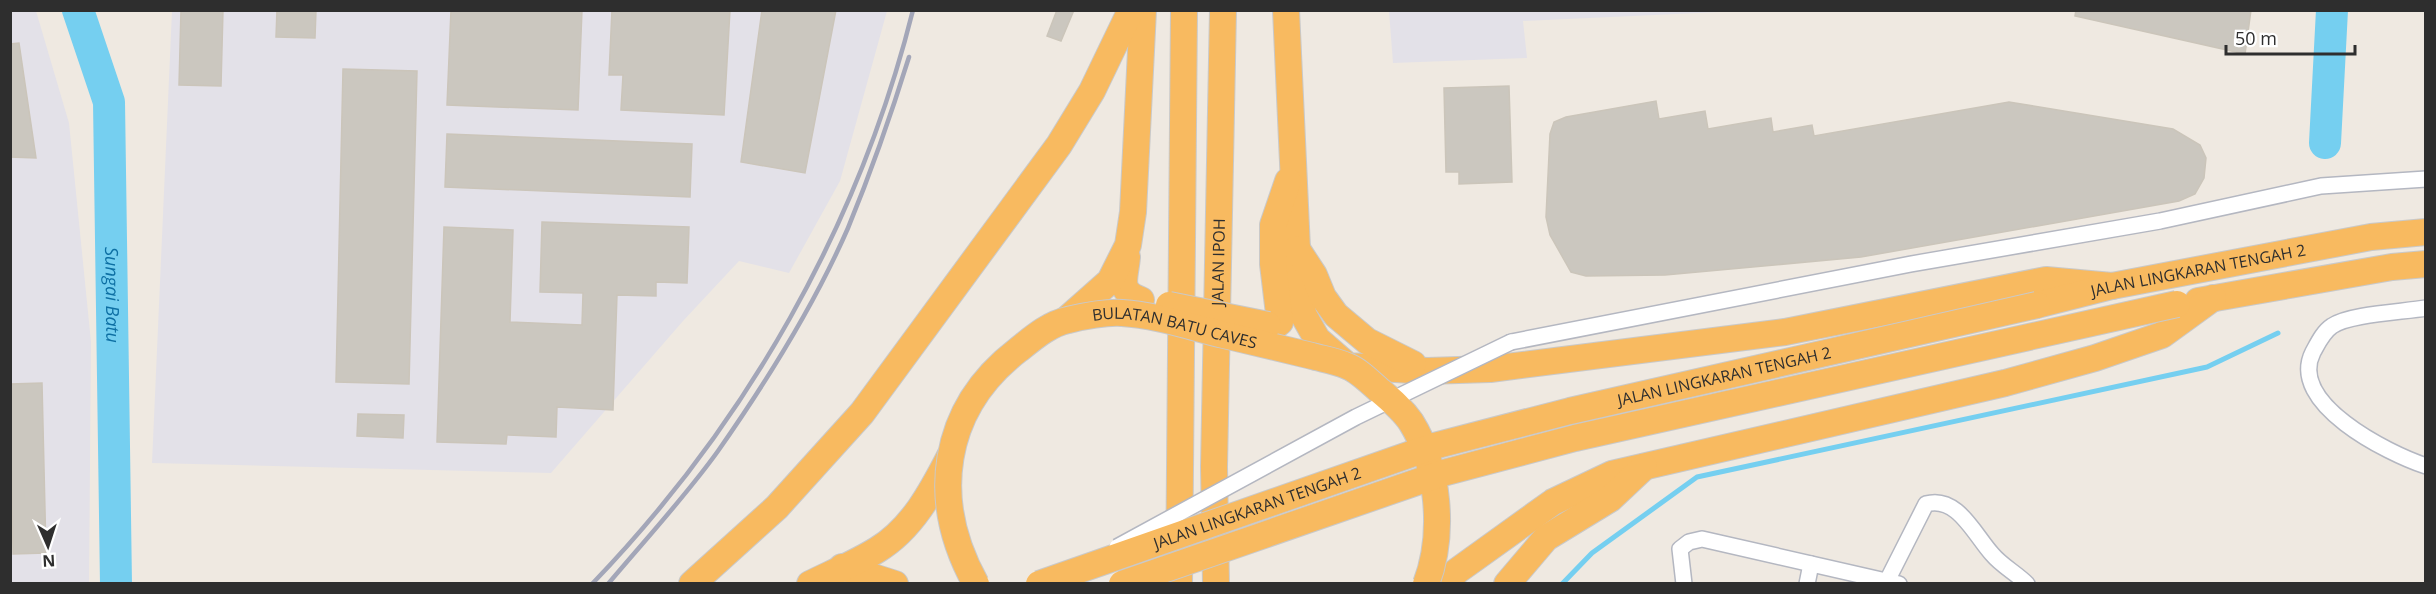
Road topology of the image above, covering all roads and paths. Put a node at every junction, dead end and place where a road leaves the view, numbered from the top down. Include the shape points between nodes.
1 (1131, 10) edge
2 (1143, 10) edge
3 (1184, 10) edge
4 (1223, 10) edge
5 (1286, 10) edge
6 (1293, 166) junction
7 (2426, 179) edge
8 (2426, 232) edge
9 (1128, 245) junction
10 (1297, 249) junction
11 (2426, 264) edge
12 (2112, 286) junction
13 (2213, 298) junction
14 (2426, 308) edge
15 (1066, 320) junction
16 (1348, 366) junction
17 (1427, 371) junction
18 (950, 456) junction
19 (1645, 466) junction
20 (2426, 466) edge
21 (1811, 564) junction
22 (842, 567) junction
23 (1069, 573) junction
24 (1893, 582) edge
25 (692, 584) edge
26 (810, 584) edge
27 (895, 584) edge
28 (976, 584) edge
29 (1039, 584) edge
30 (1122, 584) edge
31 (1179, 584) edge
32 (1216, 584) edge
33 (1426, 584) edge
34 (1444, 584) edge
35 (1507, 584) edge
36 (1684, 584) edge
37 (1808, 584) edge
38 (2028, 584) edge

1 - 25 highway via 1092,91 1059,145 869,404 777,507
2 - 9 highway
3 - 31 highway
4 - 32 highway, JALAN IPOH via 1214,467
5 - 6 highway
6 - 9 highway, bridge via 1273,225 1280,322 1275,326 1141,300 1128,294 1124,289
6 - 10 highway
7 - 23 street, bridge via 2321,186 1511,342 1356,417
8 - 12 highway, JALAN LINGKARAN TENGAH 2 via 2371,237
9 - 15 highway via 1110,281
10 - 16 highway via 1294,281 1304,316 1317,339
10 - 17 highway via 1314,274 1323,297 1350,330 1383,351
11 - 13 highway, JALAN LINGKARAN TENGAH 2
12 - 17 highway via 2046,280 1785,332 1491,369
12 - 23 highway, JALAN LINGKARAN TENGAH 2, bridge via 1434,446
13 - 19 highway via 2162,335 2095,358
13 - 30 highway, JALAN LINGKARAN TENGAH 2, bridge via 1564,441 1443,473
14 - 20 street via 2332,325 2319,339 2308,361 2309,381 2323,405 2350,426 2410,461
15 - 16 highway, BULATAN BATU CAVES, bridge via 1121,313
15 - 18 highway, BULATAN BATU CAVES, bridge via 1039,333 988,376 960,423
16 - 17 highway
16 - 33 highway, BULATAN BATU CAVES, bridge via 1396,404 1410,421 1427,457 1437,526 1434,559
18 - 22 highway via 919,510 900,531 878,550
18 - 28 highway, BULATAN BATU CAVES, bridge via 948,483 953,530
19 - 34 highway via 1612,474 1553,502
19 - 35 highway via 1610,499 1546,538
21 - 24 street
21 - 36 street via 1702,539 1680,549
21 - 37 street
22 - 26 highway
22 - 27 highway
23 - 29 highway, JALAN LINGKARAN TENGAH 2, bridge
24 - 38 street via 1926,504 1936,502 1946,504 1966,520 1992,554

